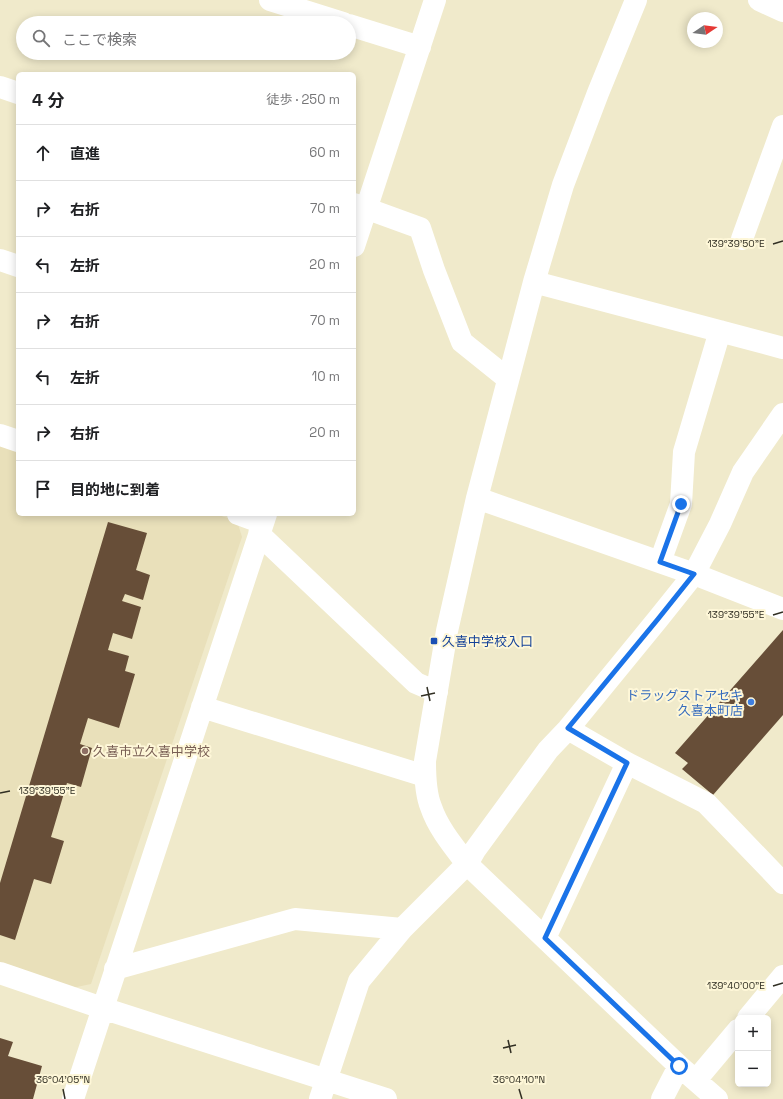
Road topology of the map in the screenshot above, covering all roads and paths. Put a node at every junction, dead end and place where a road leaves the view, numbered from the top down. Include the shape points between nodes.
1 (270, 0) edge
2 (435, 0) edge
3 (636, 0) edge
4 (761, 0) edge
5 (783, 11) edge
6 (321, 16) edge
7 (356, 27) edge
8 (420, 47) junction
9 (0, 87) edge
10 (16, 92) edge
11 (783, 126) edge
12 (360, 206) edge
13 (356, 233) edge
14 (742, 239) dead end
15 (0, 260) edge
16 (16, 265) edge
17 (534, 282) junction
18 (720, 331) junction
19 (783, 348) edge
20 (508, 379) junction
21 (783, 414) edge
22 (0, 435) edge
23 (16, 440) edge
24 (478, 498) junction
25 (244, 516) edge
26 (263, 523) edge
27 (660, 562) junction
28 (694, 574) junction
29 (783, 609) edge
30 (437, 692) junction
31 (202, 707) junction
32 (568, 728) junction
33 (627, 763) junction
34 (425, 776) junction
35 (467, 864) junction
36 (783, 883) edge
37 (402, 929) junction
38 (545, 938) junction
39 (115, 969) junction
40 (0, 973) edge
41 (783, 976) edge
42 (102, 1008) junction
43 (750, 1015) edge
44 (735, 1034) edge
45 (679, 1066) junction
46 (696, 1080) junction
47 (323, 1089) edge
48 (72, 1099) edge
49 (386, 1099) edge
50 (662, 1099) edge
51 (717, 1099) edge

1 - 6 street
2 - 8 street
3 - 17 street via 563,185
4 - 5 street
7 - 8 street
8 - 12 street
9 - 10 street
11 - 14 street
12 - 13 street
12 - 20 street via 420,228 462,342
15 - 16 street
17 - 18 street
17 - 20 street
18 - 19 street
18 - 27 street via 684,452 681,504
20 - 24 street
21 - 28 street via 743,472
22 - 23 street
24 - 27 street
24 - 30 street
25 - 26 street
26 - 30 street via 416,683
26 - 31 street
27 - 28 street
28 - 29 street
28 - 32 street
30 - 34 street via 425,761
31 - 34 street
31 - 39 street
32 - 33 street
32 - 35 street via 548,750
33 - 36 street via 706,803
33 - 38 street
34 - 35 street via 430,807 443,832
35 - 37 street
35 - 38 street
37 - 39 street via 294,919
37 - 47 street via 359,981
38 - 45 street
39 - 42 street
40 - 42 street
41 - 43 street
42 - 47 street
42 - 48 street
44 - 46 street
45 - 46 street
45 - 50 street
46 - 51 street
47 - 49 street

